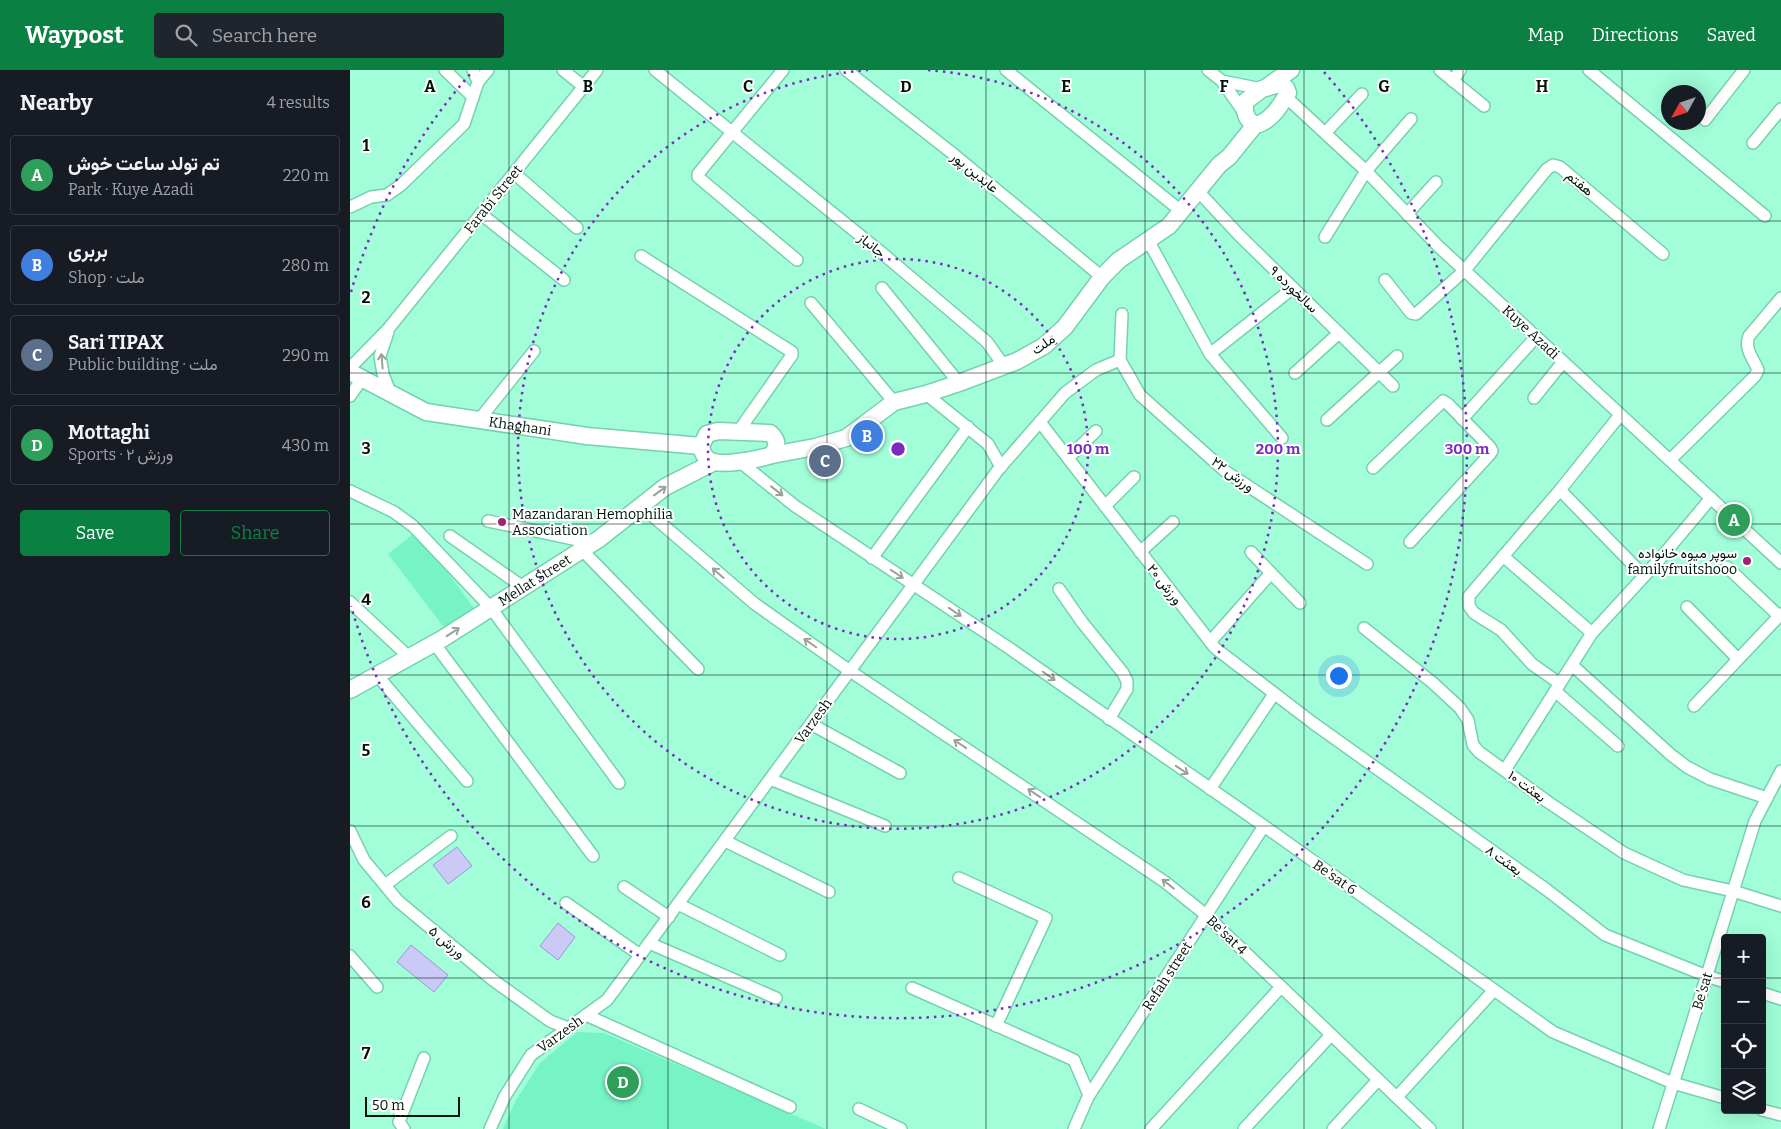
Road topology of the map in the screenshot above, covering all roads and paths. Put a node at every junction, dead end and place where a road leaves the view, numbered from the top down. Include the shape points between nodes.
1 (445, 70) edge
2 (473, 70) edge
3 (488, 70) edge
4 (563, 70) edge
5 (597, 70) edge
6 (655, 70) edge
7 (783, 70) edge
8 (846, 70) edge
9 (1006, 70) edge
10 (1208, 70) edge
11 (1291, 70) edge
12 (1300, 70) edge
13 (1440, 70) edge
14 (1460, 70) edge
15 (1590, 70) edge
16 (1744, 70) edge
17 (1222, 81) junction
18 (1453, 81) junction
19 (478, 82) junction
20 (584, 87) junction
21 (1264, 88) junction
22 (1362, 94) dead end
23 (1287, 95) junction
24 (473, 97) junction
25 (1484, 106) dead end
26 (1781, 109) edge
27 (1249, 119) junction
28 (1411, 119) dead end
29 (1706, 119) edge
30 (732, 132) junction
31 (1326, 132) junction
32 (1754, 143) dead end
33 (1366, 171) junction
34 (514, 173) junction
35 (1436, 182) dead end
36 (1198, 190) junction
37 (350, 207) edge
38 (1181, 211) junction
39 (481, 214) junction
40 (1407, 214) junction
41 (1764, 216) dead end
42 (578, 228) dead end
43 (1325, 237) dead end
44 (1148, 240) junction
45 (1663, 254) dead end
46 (641, 256) dead end
47 (797, 260) dead end
48 (1465, 270) junction
49 (1102, 277) junction
50 (564, 280) dead end
51 (1386, 280) dead end
52 (882, 288) dead end
53 (1293, 288) junction
54 (1781, 298) edge
55 (811, 303) dead end
56 (1122, 314) dead end
57 (389, 328) junction
58 (1339, 333) junction
59 (1536, 336) junction
60 (534, 351) dead end
61 (1210, 354) junction
62 (1397, 356) dead end
63 (1120, 360) junction
64 (1563, 362) junction
65 (1004, 366) junction
66 (1295, 372) dead end
67 (1379, 372) junction
68 (354, 373) edge
69 (959, 383) junction
70 (1393, 386) dead end
71 (926, 394) junction
72 (391, 395) junction
73 (350, 396) edge
74 (1534, 398) dead end
75 (894, 402) junction
76 (1620, 415) junction
77 (1462, 419) junction
78 (479, 420) junction
79 (1327, 420) dead end
80 (1040, 422) junction
81 (968, 427) junction
82 (1096, 431) dead end
83 (738, 432) junction
84 (770, 433) junction
85 (1282, 438) dead end
86 (701, 446) junction
87 (815, 447) junction
88 (772, 455) junction
89 (1068, 458) junction
90 (1670, 460) junction
91 (738, 461) junction
92 (714, 462) junction
93 (1001, 467) junction
94 (1372, 468) dead end
95 (1134, 478) dead end
96 (1560, 490) junction
97 (350, 491) edge
98 (1711, 498) junction
99 (641, 506) junction
100 (1105, 506) junction
101 (488, 521) dead end
102 (1173, 522) dead end
103 (450, 536) dead end
104 (1410, 542) dead end
105 (587, 547) junction
106 (1140, 552) junction
107 (1252, 552) dead end
108 (1503, 556) junction
109 (872, 558) junction
110 (1781, 563) edge
111 (1367, 564) dead end
112 (1726, 567) dead end
113 (1271, 574) junction
114 (1644, 576) junction
115 (914, 585) junction
116 (524, 586) junction
117 (1059, 589) dead end
118 (350, 602) edge
119 (1300, 602) dead end
120 (490, 608) junction
121 (1687, 608) dead end
122 (1780, 615) edge
123 (1364, 628) dead end
124 (1592, 633) junction
125 (1210, 642) junction
126 (434, 644) junction
127 (409, 657) junction
128 (1738, 659) junction
129 (1572, 665) junction
130 (698, 669) dead end
131 (850, 671) junction
132 (377, 675) junction
133 (1557, 687) junction
134 (350, 690) edge
135 (1274, 694) junction
136 (1694, 706) dead end
137 (1109, 719) junction
138 (1313, 723) joint
139 (811, 724) junction
140 (1618, 746) dead end
141 (1506, 770) junction
142 (1781, 771) edge
143 (900, 773) dead end
144 (770, 779) junction
145 (467, 781) dead end
146 (619, 783) dead end
147 (1210, 789) junction
148 (1767, 798) junction
149 (885, 826) dead end
150 (1264, 826) junction
151 (350, 831) edge
152 (451, 836) dead end
153 (725, 841) junction
154 (354, 853) edge
155 (592, 856) dead end
156 (959, 878) dead end
157 (385, 885) junction
158 (624, 888) dead end
159 (1734, 891) junction
160 (829, 892) dead end
161 (566, 903) dead end
162 (678, 904) junction
163 (1781, 906) edge
164 (1206, 915) junction
165 (669, 917) junction
166 (649, 943) junction
167 (640, 955) junction
168 (780, 955) dead end
169 (350, 957) edge
170 (1707, 976) junction
171 (1721, 981) edge
172 (377, 987) dead end
173 (1281, 987) junction
174 (912, 988) dead end
175 (1494, 990) junction
176 (1766, 994) edge
177 (776, 998) dead end
178 (1781, 999) edge
179 (586, 1015) junction
180 (996, 1026) junction
181 (568, 1028) junction
182 (1331, 1035) junction
183 (424, 1058) dead end
184 (1378, 1080) junction
185 (1673, 1083) junction
186 (1089, 1095) junction
187 (1396, 1097) junction
188 (1721, 1097) edge
189 (790, 1107) dead end
190 (859, 1109) dead end
191 (1766, 1111) edge
192 (1781, 1115) edge
193 (404, 1129) edge
194 (490, 1129) edge
195 (901, 1129) edge
196 (1074, 1129) edge
197 (1152, 1129) edge
198 (1244, 1129) edge
199 (1333, 1129) edge
200 (1429, 1129) edge
201 (1658, 1129) edge

1 - 24 street
2 - 19 street
3 - 19 street
4 - 20 street
5 - 20 street, Farabi Street
6 - 30 street, جانباز
7 - 30 street
8 - 49 street, عابدین پور
9 - 38 street
10 - 17 street
11 - 21 main road
12 - 23 main road
13 - 18 street
14 - 18 street
15 - 41 street
16 - 29 street
17 - 21 street
17 - 27 street
18 - 25 street
19 - 24 street
20 - 34 street, Farabi Street
21 - 23 main road via 1279,84 1286,88
21 - 27 main road, ملت via 1246,101
22 - 31 street
23 - 27 main road via 1263,122
23 - 31 street, Kuye Azadi
24 - 37 street via 464,124 401,185 387,195 371,197
26 - 32 street
27 - 36 main road, ملت
28 - 33 street
30 - 47 street via 698,178
30 - 65 street, جانباز via 987,342
31 - 33 street, Kuye Azadi
33 - 40 street, Kuye Azadi
33 - 43 street
34 - 39 street, Farabi Street
34 - 42 street
35 - 40 street
36 - 38 main road, ملت
36 - 53 street, سالخورده ۹
38 - 44 main road, ملت via 1169,226
39 - 50 street
39 - 57 street, Farabi Street
40 - 48 street, Kuye Azadi
44 - 49 main road, ملت via 1119,260
44 - 61 street
45 - 48 street, هفتم via 1560,167 1553,165 1546,169
46 - 83 street via 792,352
48 - 51 street via 1416,314 1411,313
48 - 59 street, Kuye Azadi
49 - 65 main road, ملت via 1065,327 1044,346
52 - 69 street
53 - 58 street, سالخورده ۹
53 - 61 street
54 - 90 street via 1746,343 1758,370 1755,376
55 - 75 street
56 - 63 street
57 - 68 street, Farabi Street
72 -> 57 street, Farabi Street via 380,356
58 - 66 street
58 - 67 street, سالخورده ۹
59 - 64 street, Kuye Azadi
59 - 77 street
60 - 78 street
61 - 85 street
62 - 67 street
63 - 80 street, Varzesh via 1096,370 1065,393
63 - 111 street, ورزش ۲۲ via 1140,395 1225,470
64 - 74 street
64 - 76 street, Kuye Azadi
65 - 69 main road, ملت
67 - 70 street, سالخورده ۹
67 - 79 street
68 - 72 main road, Khaghani
68 - 73 street, Farabi Street
69 - 71 main road, ملت
71 - 75 main road, ملت
71 - 81 street
72 - 78 main road, Khaghani via 426,412
75 - 87 main road, ملت via 846,438
76 - 90 street, Kuye Azadi
76 - 96 street
77 - 94 street via 1443,401
77 - 104 street via 1492,451
78 - 86 main road, Khaghani via 587,436
80 - 89 street, ورزش ۲۰
80 - 93 street, Varzesh
81 - 93 street via 988,444
81 - 109 street
82 - 89 street
83 - 84 main road
83 - 86 main road via 707,434
84 - 87 main road
84 - 88 main road via 777,444
86 - 92 main road via 704,456
87 - 88 main road, ملت
88 - 91 main road, ملت
89 - 100 street, ورزش ۲۰
90 - 98 street, Kuye Azadi
91 - 92 main road, ملت
91 -> 109 street, Be'sat 6 via 795,506
99 -> 92 main road, Mellat Street via 665,487
93 - 115 street, Varzesh
95 - 100 street
96 - 108 street
96 - 114 street
97 - 120 street via 394,512 413,526
98 - 110 street, Kuye Azadi
98 - 114 street
99 - 105 main road, Mellat Street
131 -> 99 street, Be'sat 4 via 755,604
100 - 106 street, ورزش ۲۰
101 - 105 street
102 - 106 street
103 - 116 street
105 - 116 main road, Mellat Street
105 - 130 street
106 - 125 street, ورزش ۲۰
107 - 113 street
108 - 124 street
108 - 133 street via 1469,596 1469,606 1474,614 1501,630
109 -> 115 street, Be'sat 6
112 - 122 street
113 - 119 street
113 - 125 street
114 - 124 street
115 - 131 street, Varzesh
115 -> 137 street, Be'sat 6
116 - 120 main road, Mellat Street
117 - 137 street via 1127,681 1127,689
118 - 127 street
126 -> 120 main road, Mellat Street
120 - 146 street
121 - 128 street
122 - 128 street
123 - 141 street, بعثت ۱۰ via 1460,708 1468,720 1473,745
124 - 129 street
125 - 135 street, ورزش ۲۰
126 - 127 main road, Mellat Street
126 - 155 street
127 - 132 main road, Mellat Street
128 - 136 street
129 - 133 street
129 - 148 street via 1687,767 1710,780
131 - 139 street, Varzesh
164 -> 131 street, Be'sat 4 via 1165,882
132 - 134 main road, Mellat Street
132 - 145 street
133 - 140 street
133 - 141 street
135 - 138 street, ورزش ۲۰
135 - 147 street
137 -> 147 street, Be'sat 6
138 - 170 street, بعثت ٨ via 1547,890 1606,936
139 - 143 street
139 - 144 street, Varzesh
141 - 159 street, بعثت ۱۰ via 1624,853 1683,880
142 - 148 street, Be'sat
144 - 149 street
144 - 153 street, Varzesh
147 - 150 street, Be'sat 6
148 - 159 street, Be'sat via 1755,821
150 - 164 street, Refah street
150 - 175 street, Be'sat 6
151 - 154 street, ورزش ۵
152 - 157 street
153 - 160 street
153 - 162 street, Varzesh
154 - 157 street, ورزش ۵
156 - 180 street via 1046,918
157 - 181 street, ورزش ۵ via 398,901 494,980 550,1021
158 - 165 street
159 - 163 street, بعثت ۱۰
159 - 170 street, Be'sat
161 - 167 street
162 - 165 street, Varzesh
162 - 168 street
164 - 173 street, Be'sat 4
164 - 186 street, Refah street
165 - 166 street, Varzesh
166 - 167 street, Varzesh
166 - 177 street
167 - 179 street, Varzesh via 607,1000
169 - 172 street
170 - 171 street, بعثت ٨
170 - 185 street, Be'sat
173 - 182 street, Be'sat 4
173 - 197 street
174 - 180 street
175 - 185 street, Be'sat 6 via 1553,1032
175 - 187 street
176 - 178 street
179 - 181 street, Varzesh
179 - 189 street
180 - 186 street via 1074,1060
181 - 194 street, Varzesh via 531,1055 505,1096
182 - 184 street, Be'sat 4
182 - 198 street
183 - 193 street via 399,1122
184 - 187 street, Be'sat 4
184 - 199 street
185 - 188 street, Be'sat 6
185 - 201 street, Be'sat
186 - 196 street, Refah street
187 - 200 street, Be'sat 4
190 - 195 street
191 - 192 street

